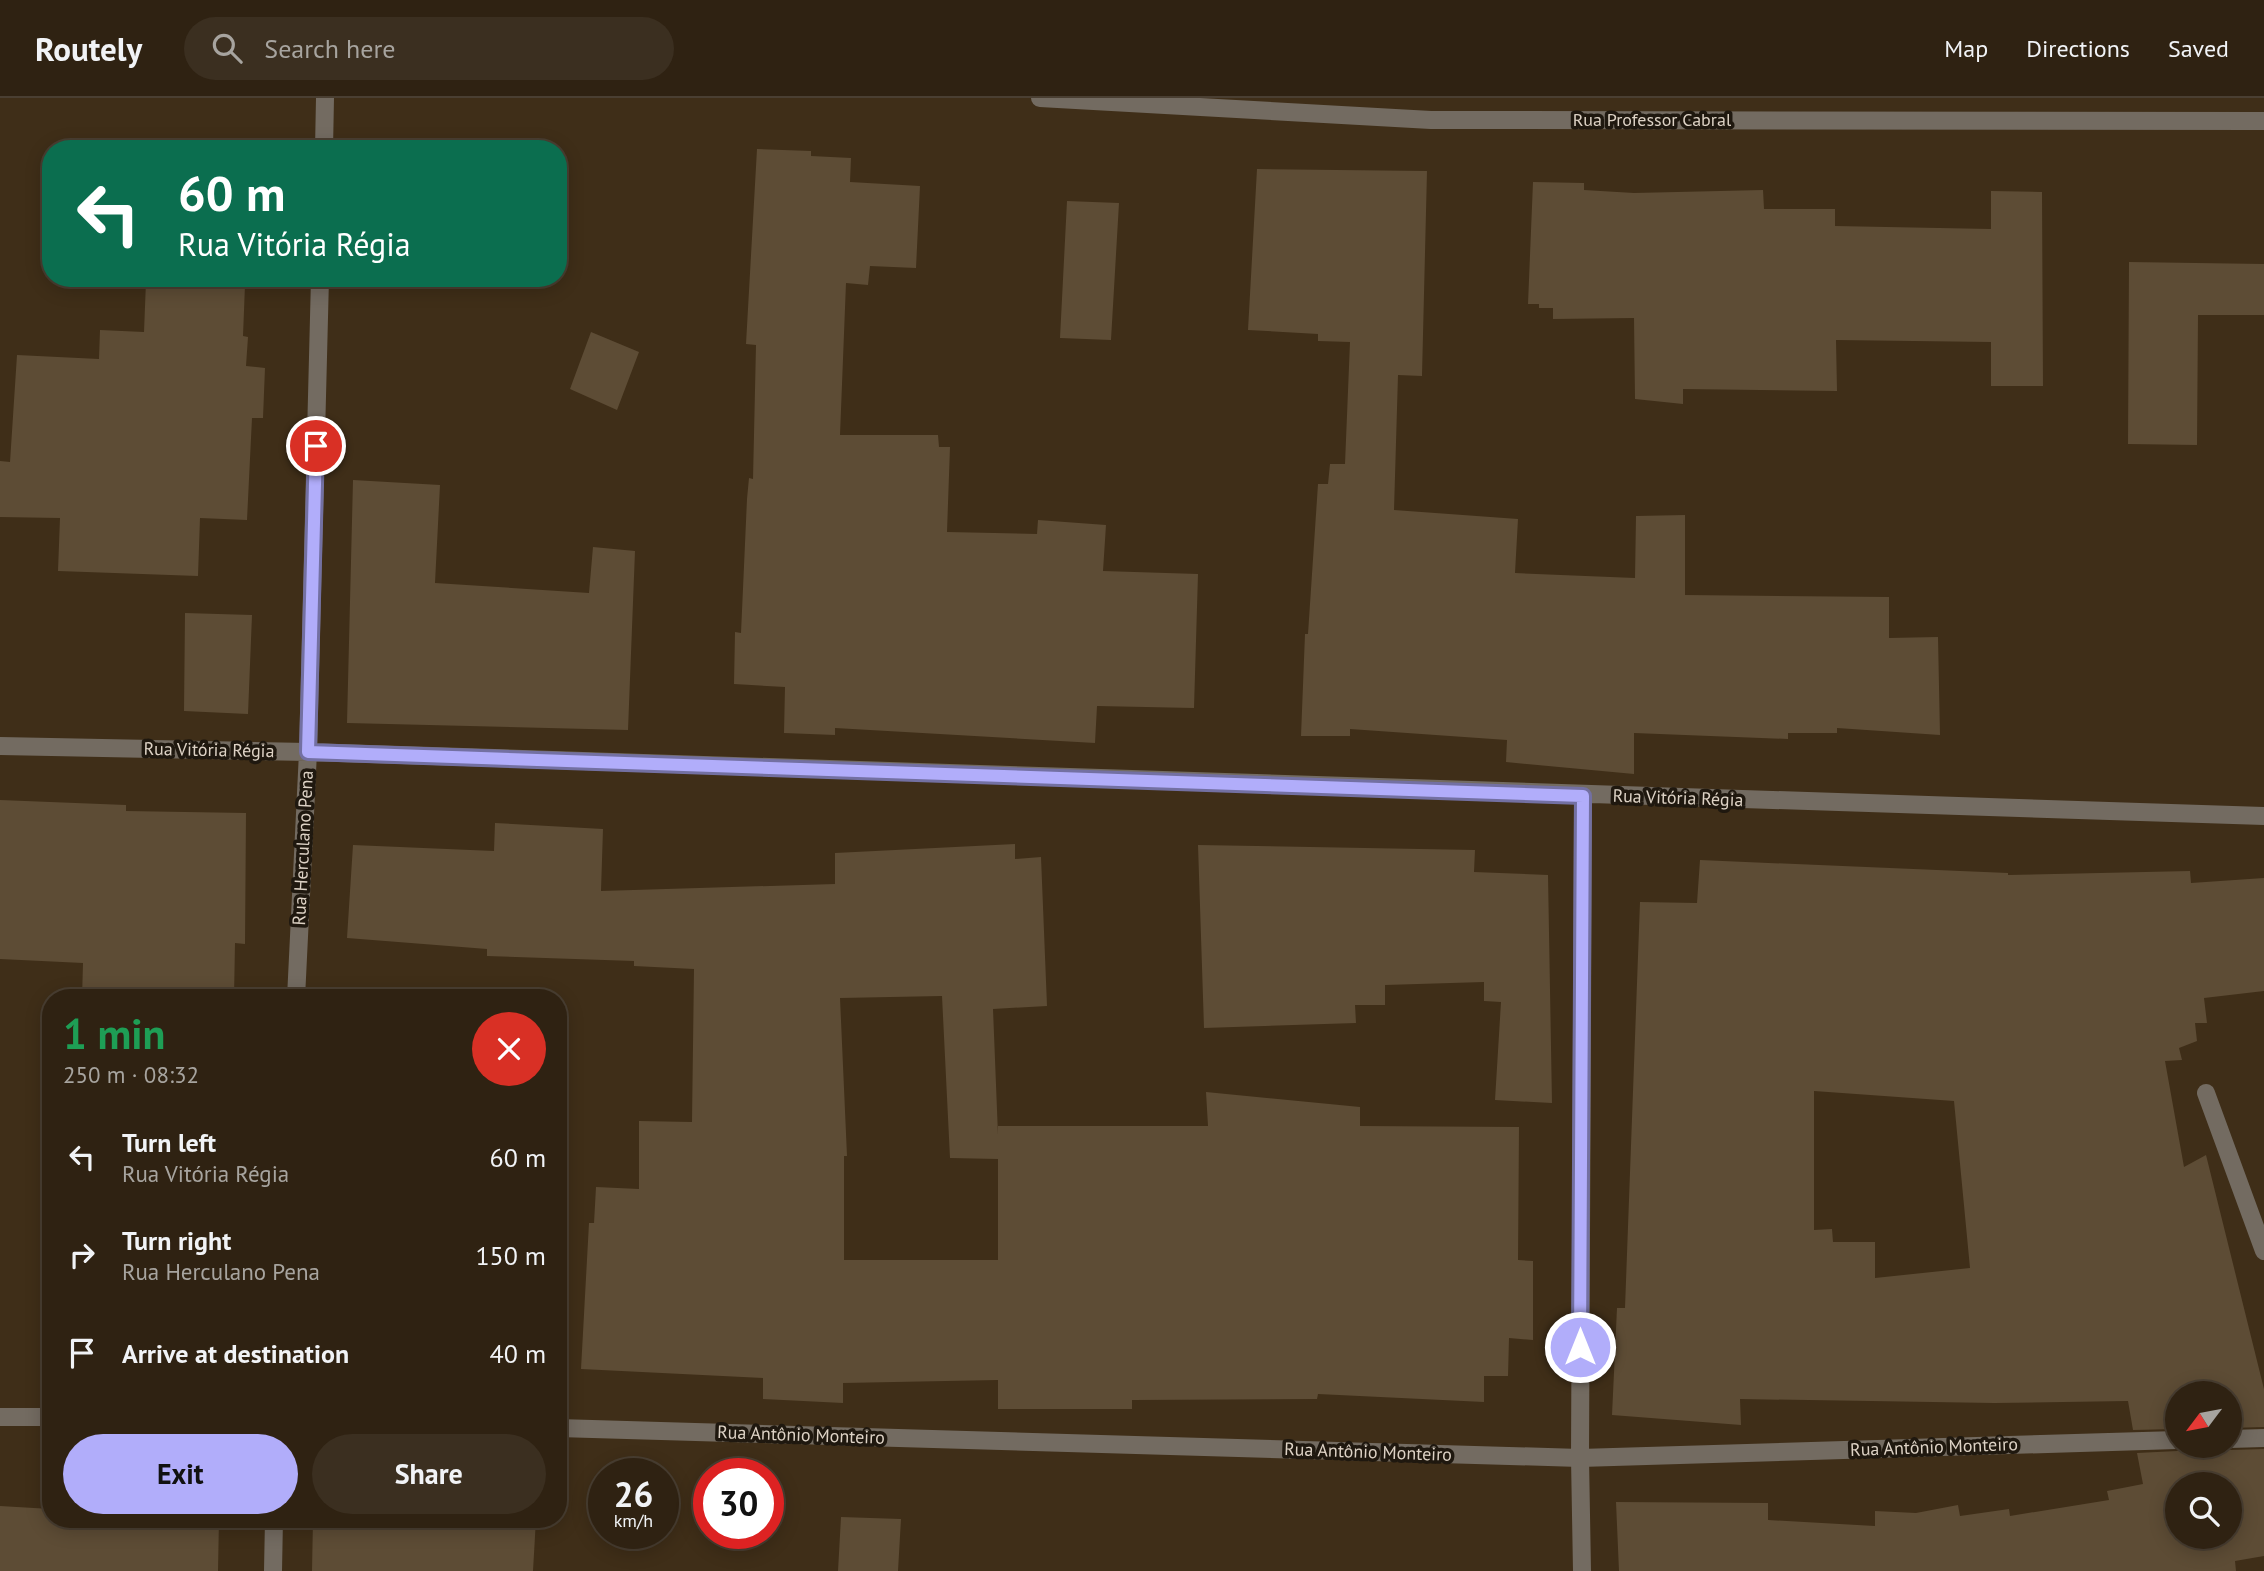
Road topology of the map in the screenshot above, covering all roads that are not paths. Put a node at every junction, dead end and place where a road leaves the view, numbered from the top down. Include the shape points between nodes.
1 (325, 98) edge
2 (1041, 98) edge
3 (2264, 121) edge
4 (324, 140) edge
5 (320, 287) edge
6 (0, 746) edge
7 (308, 752) junction
8 (1583, 796) junction
9 (2264, 816) edge
10 (296, 989) edge
11 (2206, 1093) dead end
12 (2264, 1251) edge
13 (0, 1417) edge
14 (42, 1417) edge
15 (567, 1428) edge
16 (2264, 1438) edge
17 (2242, 1439) edge
18 (2165, 1440) edge
19 (1580, 1458) junction
20 (274, 1528) edge
21 (273, 1571) edge
22 (1581, 1571) edge

1 - 4 street
2 - 3 street, Rua Professor Cabral via 1431,120
5 - 7 street, Rua Herculano Pena
6 - 7 street, Rua Vitória Régia
7 - 8 street, Rua Vitória Régia
7 - 10 street, Rua Herculano Pena
8 - 9 street, Rua Vitória Régia
8 - 19 street
11 - 12 street
13 - 14 street
15 - 19 street, Rua Antônio Monteiro
16 - 17 street
18 - 19 street, Rua Antônio Monteiro
19 - 22 street
20 - 21 street

